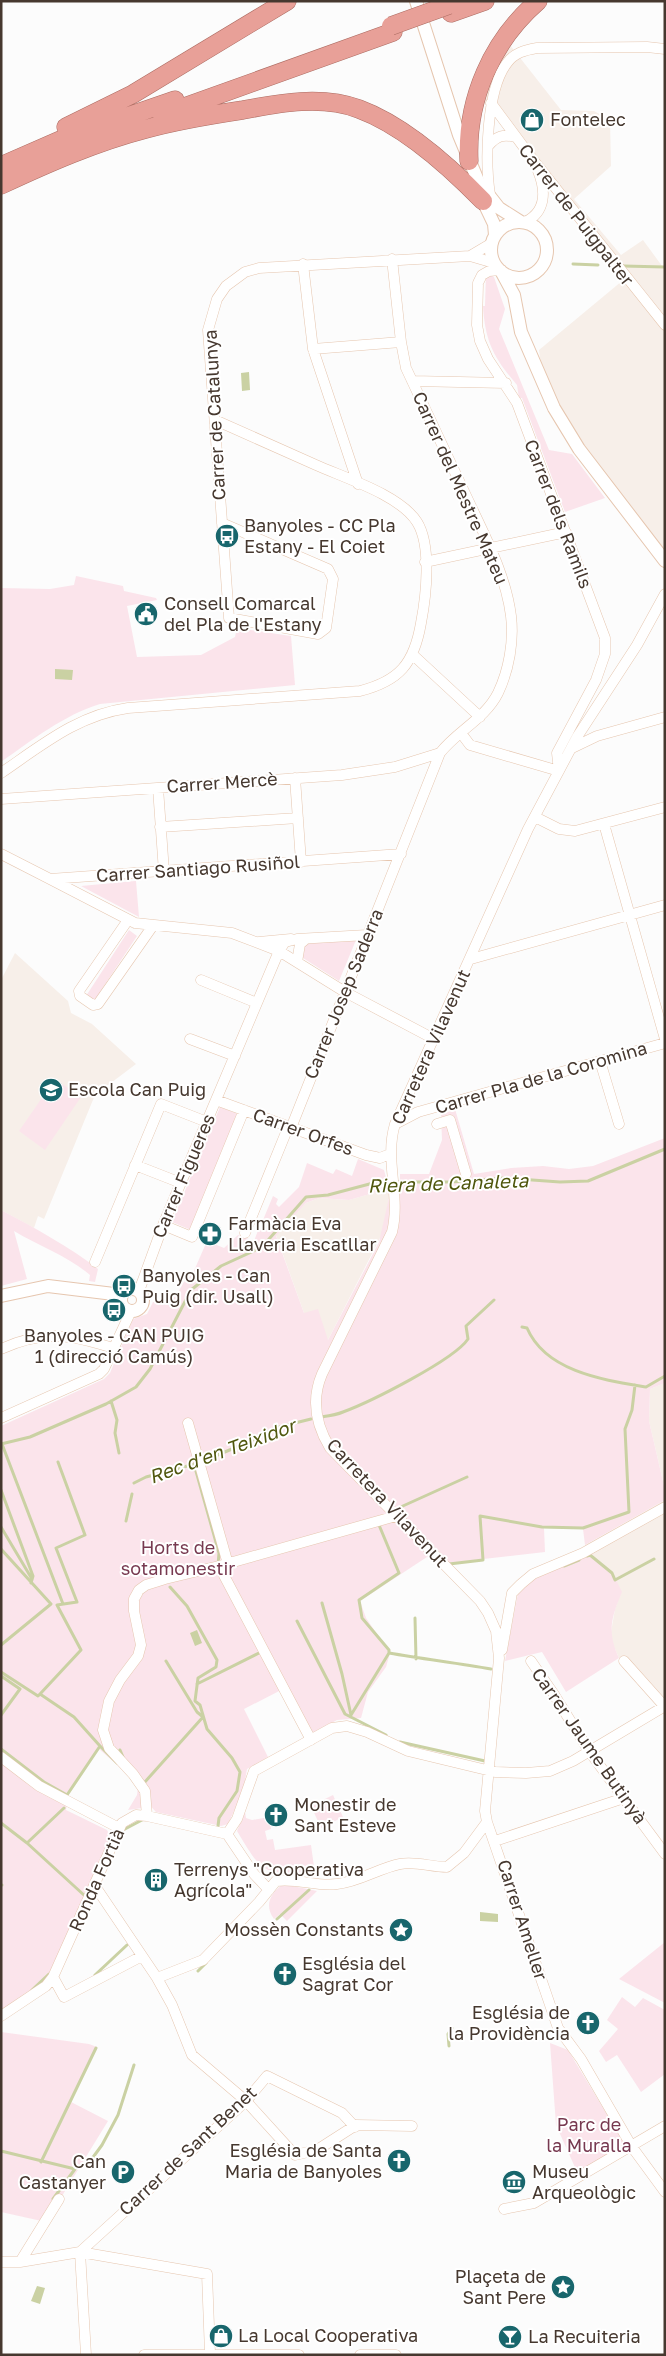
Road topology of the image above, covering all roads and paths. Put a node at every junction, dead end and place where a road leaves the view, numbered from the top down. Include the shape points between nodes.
1 (287, 1) edge
2 (416, 1) edge
3 (485, 1) edge
4 (538, 1) edge
5 (454, 6) edge
6 (392, 29) junction
7 (665, 49) edge
8 (491, 103) junction
9 (515, 137) junction
10 (489, 145) junction
11 (1, 160) edge
12 (469, 161) junction
13 (534, 161) junction
14 (1, 166) edge
15 (1, 178) edge
16 (1, 185) edge
17 (486, 198) junction
18 (523, 222) junction
19 (493, 239) junction
20 (470, 256) junction
21 (392, 259) junction
22 (303, 264) junction
23 (498, 268) junction
24 (532, 275) junction
25 (516, 301) junction
26 (665, 325) edge
27 (401, 342) junction
28 (313, 349) junction
29 (412, 381) junction
30 (506, 383) junction
31 (215, 420) junction
32 (358, 484) junction
33 (222, 523) junction
34 (566, 532) junction
35 (491, 548) junction
36 (665, 561) edge
37 (425, 562) junction
38 (665, 594) edge
39 (412, 654) junction
40 (591, 716) junction
41 (480, 717) junction
42 (665, 717) edge
43 (461, 733) junction
44 (601, 735) junction
45 (572, 748) junction
46 (440, 753) junction
47 (559, 771) junction
48 (1, 773) edge
49 (295, 778) junction
50 (158, 788) junction
51 (1, 799) edge
52 (665, 807) edge
53 (535, 817) junction
54 (298, 818) junction
55 (604, 824) junction
56 (160, 827) junction
57 (1, 854) edge
58 (401, 854) junction
59 (301, 862) junction
60 (164, 872) junction
61 (50, 879) junction
62 (665, 906) edge
63 (630, 915) junction
64 (128, 920) junction
65 (152, 926) junction
66 (367, 935) junction
67 (301, 939) junction
68 (258, 942) junction
69 (279, 951) junction
70 (471, 959) junction
71 (297, 962) junction
72 (201, 980) dead end
73 (345, 992) junction
74 (257, 1003) junction
75 (190, 1039) dead end
76 (665, 1039) edge
77 (434, 1040) junction
78 (665, 1043) edge
79 (235, 1056) junction
80 (600, 1061) junction
81 (406, 1099) junction
82 (216, 1100) junction
83 (244, 1110) junction
84 (418, 1112) junction
85 (207, 1122) junction
86 (395, 1124) junction
87 (437, 1124) dead end
88 (619, 1124) dead end
89 (290, 1128) junction
90 (390, 1154) junction
91 (135, 1165) junction
92 (466, 1174) dead end
93 (181, 1183) junction
94 (164, 1225) junction
95 (245, 1233) dead end
96 (94, 1262) dead end
97 (138, 1291) junction
98 (122, 1295) junction
99 (1, 1296) edge
100 (131, 1311) junction
101 (113, 1348) junction
102 (1, 1349) edge
103 (1, 1418) edge
104 (188, 1423) dead end
105 (665, 1507) edge
106 (396, 1516) junction
107 (223, 1565) junction
108 (499, 1658) junction
109 (531, 1661) dead end
110 (624, 1661) dead end
111 (665, 1706) edge
112 (311, 1740) junction
113 (589, 1751) junction
114 (1, 1757) edge
115 (489, 1769) junction
116 (624, 1798) junction
117 (147, 1816) junction
118 (487, 1822) junction
119 (119, 1828) junction
120 (227, 1834) junction
121 (495, 1841) junction
122 (665, 1854) edge
123 (95, 1886) junction
124 (269, 1890) junction
125 (142, 1956) junction
126 (53, 1977) junction
127 (157, 1978) junction
128 (1, 2016) edge
129 (246, 2101) junction
130 (355, 2126) junction
131 (412, 2126) dead end
132 (665, 2126) edge
133 (632, 2146) junction
134 (665, 2192) edge
135 (59, 2199) dead end
136 (504, 2209) dead end
137 (80, 2252) junction
138 (1, 2262) edge
139 (20, 2262) junction
140 (210, 2353) junction
141 (396, 2354) edge
142 (86, 2355) edge
143 (144, 2355) edge
144 (299, 2355) edge
145 (360, 2355) edge

1 - 11 highway via 133,94
2 - 12 street
3 - 5 highway
4 - 12 highway via 510,31 485,71 471,120
5 - 6 highway
6 - 14 highway via 94,127
6 - 15 highway via 250,85 69,148
7 - 8 street via 581,47 521,51 506,63
8 - 9 street, Carrer de Puigpalter
8 - 10 street
9 - 10 street via 502,135
9 - 13 street, Carrer de Puigpalter
10 - 17 street
12 - 17 street
13 - 18 street via 543,187 543,202 536,216
13 - 26 street, Carrer de Puigpalter
16 - 17 highway via 146,128 259,107 320,102 358,108 393,126
17 - 18 street
17 - 19 street via 494,224
18 - 19 street via 505,225
18 - 24 street via 541,232 547,248 542,266
19 - 20 street, Carrer de Catalunya
19 - 23 street
20 - 21 street, Carrer de Catalunya
20 - 23 street, Carrer de Catalunya
21 - 22 street, Carrer de Catalunya
21 - 27 street, Carrer del Mestre Mateu
22 - 28 street
22 - 31 street, Carrer de Catalunya via 245,272 226,286 217,299 208,330
23 - 24 street via 514,278
23 - 25 street
23 - 30 street, Carrer dels Ramils via 482,276 478,283 478,325 484,350
24 - 25 street
25 - 36 street via 521,332 554,408 579,449
27 - 28 street
27 - 29 street, Carrer del Mestre Mateu
28 - 32 street
29 - 30 street
29 - 35 street, Carrer del Mestre Mateu
30 - 34 street, Carrer dels Ramils
31 - 32 street
31 - 33 street, Carrer de Catalunya
32 - 37 street via 395,501 410,513 420,529
33 - 33 street, Carrer de Catalunya via 328,568 333,580 326,628 318,634 230,618
34 - 35 street
34 - 47 street, Carrer dels Ramils via 605,638 605,654 596,680 557,753
35 - 37 street
35 - 41 street, Carrer del Mestre Mateu via 508,596 512,636 509,661 498,694
37 - 39 street via 421,624
38 - 40 street, Carretera Vilavenut via 637,645
39 - 41 street
39 - 48 street via 396,677 360,691 128,708 97,714 69,726
40 - 44 street via 590,726
40 - 45 street, Carretera Vilavenut
41 - 43 street, Carrer del Mestre Mateu
42 - 44 street
43 - 46 street, Carrer del Mestre Mateu
43 - 47 street via 470,744
44 - 45 street
45 - 47 street, Carretera Vilavenut
46 - 49 street, Carrer Mercè via 372,772
46 - 58 street, Carrer Josep Saderra
47 - 53 street, Carretera Vilavenut
49 - 50 street, Carrer Mercè
49 - 54 street
50 - 51 street, Carrer Mercè
50 - 56 street
52 - 55 street
53 - 55 street via 568,831
53 - 70 street, Carretera Vilavenut
54 - 56 street
54 - 59 street
55 - 63 street
56 - 60 street
57 - 61 street
58 - 59 street, Carrer Santiago Rusiñol
58 - 66 street, Carrer Josep Saderra
59 - 60 street, Carrer Santiago Rusiñol
60 - 61 street, Carrer Santiago Rusiñol
61 - 64 street
62 - 63 street
63 - 70 street
63 - 76 street
64 - 65 street
64 - 65 street via 79,991 80,996 93,1005 98,1004
65 - 68 street via 232,932
66 - 67 street
66 - 73 street, Carrer Josep Saderra
67 - 68 street
67 - 69 street via 285,942
67 - 71 street
68 - 69 street
69 - 71 street
69 - 74 street, Carrer Figueres
70 - 77 street, Carretera Vilavenut
71 - 73 street
72 - 74 street
73 - 77 street
73 - 89 street, Carrer Josep Saderra
74 - 79 street, Carrer Figueres
75 - 79 street
77 - 81 street, Carretera Vilavenut
78 - 80 street, Carrer Pla de la Coromina
79 - 82 street, Carrer Figueres
80 - 84 street, Carrer Pla de la Coromina
80 - 88 street
81 - 84 street, Carrer Pla de la Coromina via 409,1106
81 - 86 street, Carretera Vilavenut
82 - 83 street, Carrer Orfes
82 - 85 street, Carrer Figueres
83 - 89 street, Carrer Orfes
83 - 94 street via 192,1237
84 - 86 street, Carrer Pla de la Coromina
85 - 91 street via 161,1104
85 - 93 street, Carrer Figueres
86 - 90 street, Carretera Vilavenut
87 - 92 street via 450,1120
89 - 90 street, Carrer Orfes via 366,1155 380,1158
89 - 95 street, Carrer Josep Saderra
90 - 106 street, Carretera Vilavenut via 396,1194 396,1216 390,1240 322,1374 315,1406 330,1448
91 - 93 street
91 - 96 street
93 - 94 street, Carrer Figueres
94 - 97 street, Carrer Figueres
97 - 98 street via 129,1289
97 - 100 street via 143,1297 142,1304 138,1310
98 - 99 street via 48,1286
98 - 100 street via 122,1305
100 - 101 street
101 - 102 street via 60,1334 26,1338
101 - 103 street via 99,1374
104 - 107 street
105 - 108 street via 583,1553 533,1574 521,1584 512,1593
106 - 107 street
106 - 108 street, Carretera Vilavenut via 484,1607 496,1631
107 - 112 street
107 - 117 street via 146,1585 134,1599 141,1645 138,1656 109,1701 103,1730 109,1748 144,1791
108 - 115 street, Carretera Vilavenut
109 - 113 street, Carrer Jaume Butinyà
110 - 111 street
111 - 113 street
112 - 115 street via 332,1728 347,1726 408,1751
112 - 120 street via 254,1771 237,1819
113 - 115 street via 550,1771 495,1772
113 - 116 street, Carrer Jaume Butinyà
114 - 119 street via 39,1786
115 - 118 street, Carretera Vilavenut
116 - 121 street
116 - 122 street, Carrer Jaume Butinyà
117 - 119 street, Ronda Fortià via 128,1818
117 - 120 street, Ronda Fortià
118 - 121 street, Carrer Ameller
118 - 124 street via 464,1852 447,1867 398,1864 349,1882 325,1885 295,1879 276,1881
119 - 123 street, Ronda Fortià
120 - 124 street
121 - 133 street, Carrer Ameller via 558,2028 581,2059
123 - 125 street
123 - 126 street, Ronda Fortià
124 - 127 street via 203,1960
125 - 126 street via 64,1997
125 - 127 street
126 - 128 street, Ronda Fortià via 46,1986
127 - 129 street via 192,2055
129 - 130 street, Carrer de Sant Benet via 267,2076 342,2113
129 - 130 street via 295,2155 317,2150
129 - 137 street, Carrer de Sant Benet
130 - 131 street
132 - 133 street
133 - 134 street, Carrer Ameller
133 - 136 street via 534,2203
135 - 139 street
137 - 139 street
137 - 140 street via 207,2274
137 - 142 street
138 - 139 street
140 - 143 street
140 - 144 street
141 - 145 street

